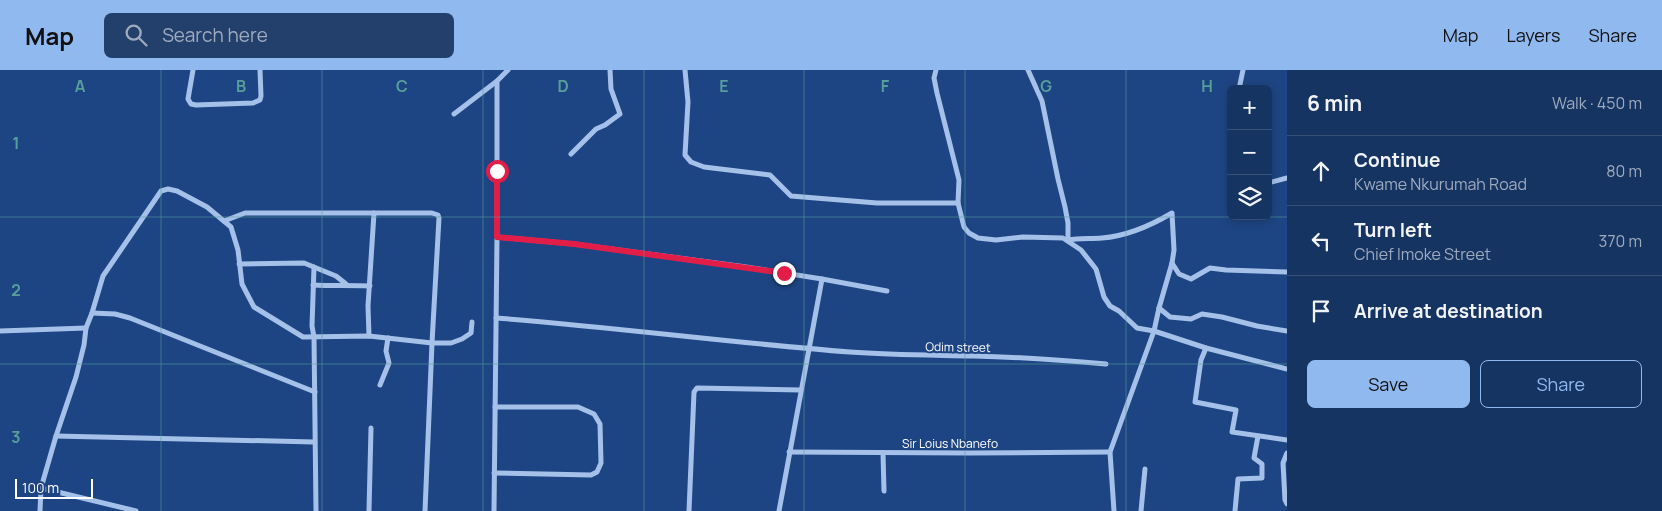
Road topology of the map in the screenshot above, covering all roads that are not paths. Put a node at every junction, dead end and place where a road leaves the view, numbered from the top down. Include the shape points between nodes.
1 (193, 70) edge
2 (260, 70) edge
3 (508, 70) edge
4 (610, 70) edge
5 (685, 70) edge
6 (936, 70) edge
7 (1028, 70) edge
8 (1244, 70) edge
9 (497, 81) junction
10 (1240, 85) edge
11 (454, 114) dead end
12 (571, 154) dead end
13 (1287, 178) edge
14 (1272, 183) edge
15 (958, 203) junction
16 (374, 213) junction
17 (224, 221) junction
18 (497, 237) junction
19 (1068, 240) junction
20 (1172, 263) junction
21 (239, 264) junction
22 (314, 267) junction
23 (1287, 272) edge
24 (822, 278) junction
25 (346, 284) junction
26 (313, 285) junction
27 (370, 286) junction
28 (887, 291) dead end
29 (1159, 308) junction
30 (92, 313) junction
31 (496, 318) junction
32 (472, 322) dead end
33 (86, 328) junction
34 (0, 331) edge
35 (1154, 331) junction
36 (1287, 331) edge
37 (368, 336) junction
38 (314, 337) junction
39 (388, 338) junction
40 (432, 343) junction
41 (1206, 348) junction
42 (809, 349) junction
43 (1106, 364) dead end
44 (1287, 368) edge
45 (380, 385) dead end
46 (801, 390) junction
47 (315, 392) junction
48 (495, 407) junction
49 (371, 428) dead end
50 (56, 436) junction
51 (1258, 436) junction
52 (1287, 440) edge
53 (314, 442) junction
54 (789, 452) junction
55 (1110, 452) junction
56 (883, 453) junction
57 (1287, 453) edge
58 (1146, 469) dead end
59 (494, 473) junction
60 (41, 488) junction
61 (884, 490) dead end
62 (1287, 504) edge
63 (40, 511) edge
64 (136, 511) edge
65 (316, 511) edge
66 (369, 511) edge
67 (425, 511) edge
68 (494, 511) edge
69 (689, 511) edge
70 (779, 511) edge
71 (1114, 511) edge
72 (1142, 511) edge
73 (1235, 511) edge

1 - 2 street via 188,99 196,105 260,100
3 - 9 street
4 - 12 street via 611,89 620,114 596,129
5 - 15 street via 688,102 685,155 691,162 704,167 770,175 790,196 877,203
6 - 15 street via 937,93 959,180
7 - 19 street via 1042,101 1066,206
8 - 10 street
9 - 11 street
9 - 18 street
13 - 14 street
15 - 19 street via 964,227 978,238 1056,237
16 - 17 street via 245,213
16 - 27 street
16 - 40 street via 435,213 439,218
17 - 21 street via 231,227 235,238
17 - 30 street via 207,207 177,191 161,191 103,276
18 - 24 street via 574,244
18 - 31 street
19 - 20 street via 1135,232 1172,213
19 - 35 street via 1096,269 1110,306 1137,328
20 - 23 street via 1179,274 1191,279 1210,268
20 - 29 street
21 - 22 street via 304,263
21 - 38 street via 242,284 258,310 303,337
22 - 25 street
22 - 26 street
24 - 28 street
24 - 42 street
25 - 26 street
25 - 27 street
26 - 38 street
27 - 37 street
29 - 35 street
29 - 36 street via 1170,317 1190,319 1202,314
30 - 33 street
30 - 47 street via 130,318
31 - 42 street, Odim street
31 - 48 street
32 - 40 street via 471,333 462,339 451,343
33 - 34 street
33 - 50 street via 76,377
35 - 41 street
35 - 55 street
37 - 38 street
37 - 39 street
38 - 47 street
39 - 40 street
39 - 45 street via 386,351 389,363
40 - 67 street
41 - 44 street
41 - 51 street via 1201,360 1195,402 1236,410 1232,432
42 - 43 street, Odim street
42 - 46 street
46 - 54 street
46 - 69 street via 697,388 694,392
47 - 53 street
48 - 59 street
48 - 59 street via 578,407 587,410 600,424 601,463 597,472 591,475
49 - 66 street
50 - 53 street
50 - 60 street
51 - 52 street
51 - 73 street via 1254,458 1262,464 1262,478 1238,479
53 - 65 street
54 - 56 street, Sir Loius Nbanefo
54 - 70 street
55 - 56 street, Sir Loius Nbanefo
55 - 71 street
56 - 61 street
57 - 62 street via 1283,463
58 - 72 street
59 - 68 street
60 - 63 street
60 - 64 street

